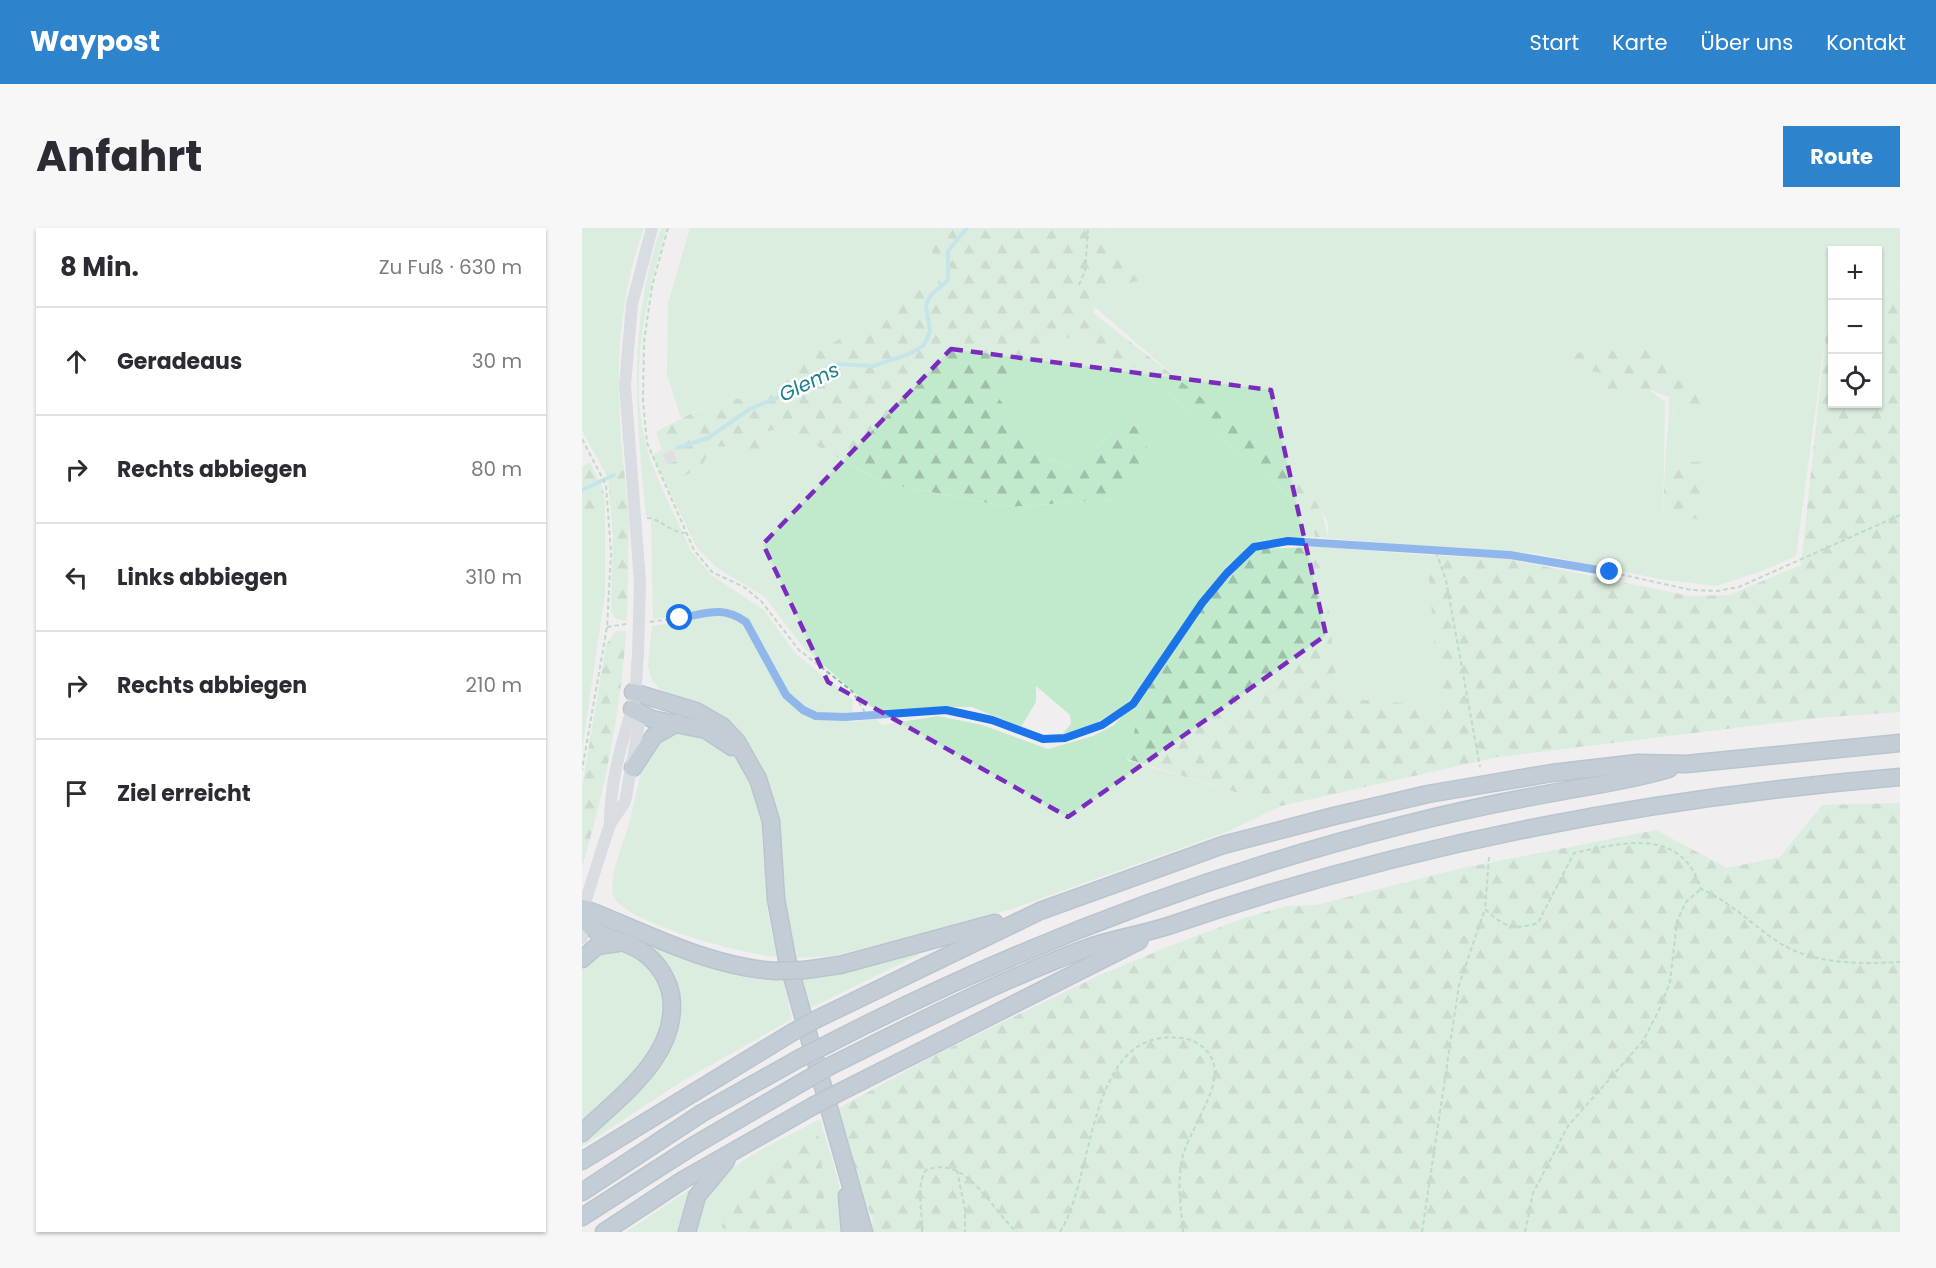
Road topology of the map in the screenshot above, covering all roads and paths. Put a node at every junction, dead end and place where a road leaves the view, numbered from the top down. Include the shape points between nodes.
1 (652, 228) edge
2 (668, 228) edge
3 (1088, 228) edge
4 (1078, 285) dead end
5 (582, 439) edge
6 (1900, 515) edge
7 (647, 517) dead end
8 (687, 533) junction
9 (1436, 552) junction
10 (649, 622) dead end
11 (628, 624) dead end
12 (607, 627) junction
13 (633, 700) junction
14 (866, 714) junction
15 (677, 723) junction
16 (1900, 743) edge
17 (744, 756) junction
18 (1686, 764) junction
19 (1480, 766) dead end
20 (633, 768) junction
21 (582, 770) edge
22 (1900, 777) edge
23 (610, 824) junction
24 (1489, 857) dead end
25 (1701, 889) junction
26 (1485, 909) junction
27 (1040, 911) junction
28 (582, 915) edge
29 (1169, 925) junction
30 (582, 938) edge
31 (621, 942) junction
32 (582, 959) edge
33 (1900, 962) edge
34 (582, 1132) edge
35 (742, 1145) junction
36 (582, 1161) edge
37 (957, 1170) junction
38 (846, 1174) junction
39 (582, 1192) edge
40 (582, 1217) edge
41 (604, 1232) edge
42 (687, 1232) edge
43 (850, 1232) edge
44 (864, 1232) edge
45 (922, 1232) edge
46 (965, 1232) edge
47 (1017, 1232) edge
48 (1060, 1232) edge
49 (1183, 1232) edge
50 (1422, 1232) edge
51 (1525, 1232) edge

1 - 13 main road, bridge via 632,304 625,385 638,532 638,655
2 - 8 path via 646,323 643,402 647,443
3 - 4 path via 1085,271
5 - 12 path via 606,484 610,552
6 - 9 path via 1739,587 1717,591 1691,590 1510,555
7 - 8 path via 675,533
8 - 14 path via 694,550 712,572 744,587 761,601 800,650 852,691
9 - 14 path via 1288,541 1254,547 1202,603 1133,704 1102,725 1065,738 1043,739 965,712
9 - 19 path via 1446,580
10 - 14 path via 723,611 737,616 746,622 777,681 794,702 816,716
11 - 12 path
12 - 21 path
13 - 15 highway via 652,719
13 - 17 highway via 705,715 729,732
13 - 20 main road via 639,724
13 - 23 main road via 612,790
15 - 17 highway via 706,730
15 - 20 highway via 649,741
16 - 18 highway
17 - 38 highway via 768,805 780,928
18 - 27 highway via 1638,763 1541,774 1369,807 1223,845
18 - 39 highway, bridge via 1639,778 1404,824 1139,905 888,1013 800,1058 702,1113
20 - 23 main road via 625,802
22 - 29 highway via 1709,797 1529,826 1338,872
23 - 28 main road
24 - 26 path
25 - 26 path via 1696,871 1680,854 1645,842 1574,854 1538,922 1523,928 1503,925
25 - 33 path via 1721,898 1778,942 1809,956 1855,964
25 - 51 path via 1686,902 1677,921 1670,982 1660,1008 1642,1041 1568,1126 1533,1193
26 - 50 path via 1459,986
27 - 28 highway, bridge via 840,965 776,971 731,965
27 - 36 highway, bridge via 793,1032
28 - 30 main road
28 - 31 highway via 595,933
29 - 35 highway, bridge
29 - 40 highway, bridge via 1092,947 1007,981 830,1066
31 - 32 highway via 597,946
31 - 34 highway via 644,952 663,975 672,1005 669,1031 648,1068
35 - 41 highway
35 - 42 highway via 701,1188
37 - 45 path via 934,1167 922,1177
37 - 46 path
37 - 47 path via 980,1189 994,1210
38 - 43 highway
38 - 44 highway
48 - 49 path via 1076,1201 1093,1124 1115,1070 1131,1050 1150,1038 1164,1035 1191,1039 1206,1050 1214,1064 1214,1081 1182,1160 1179,1194

